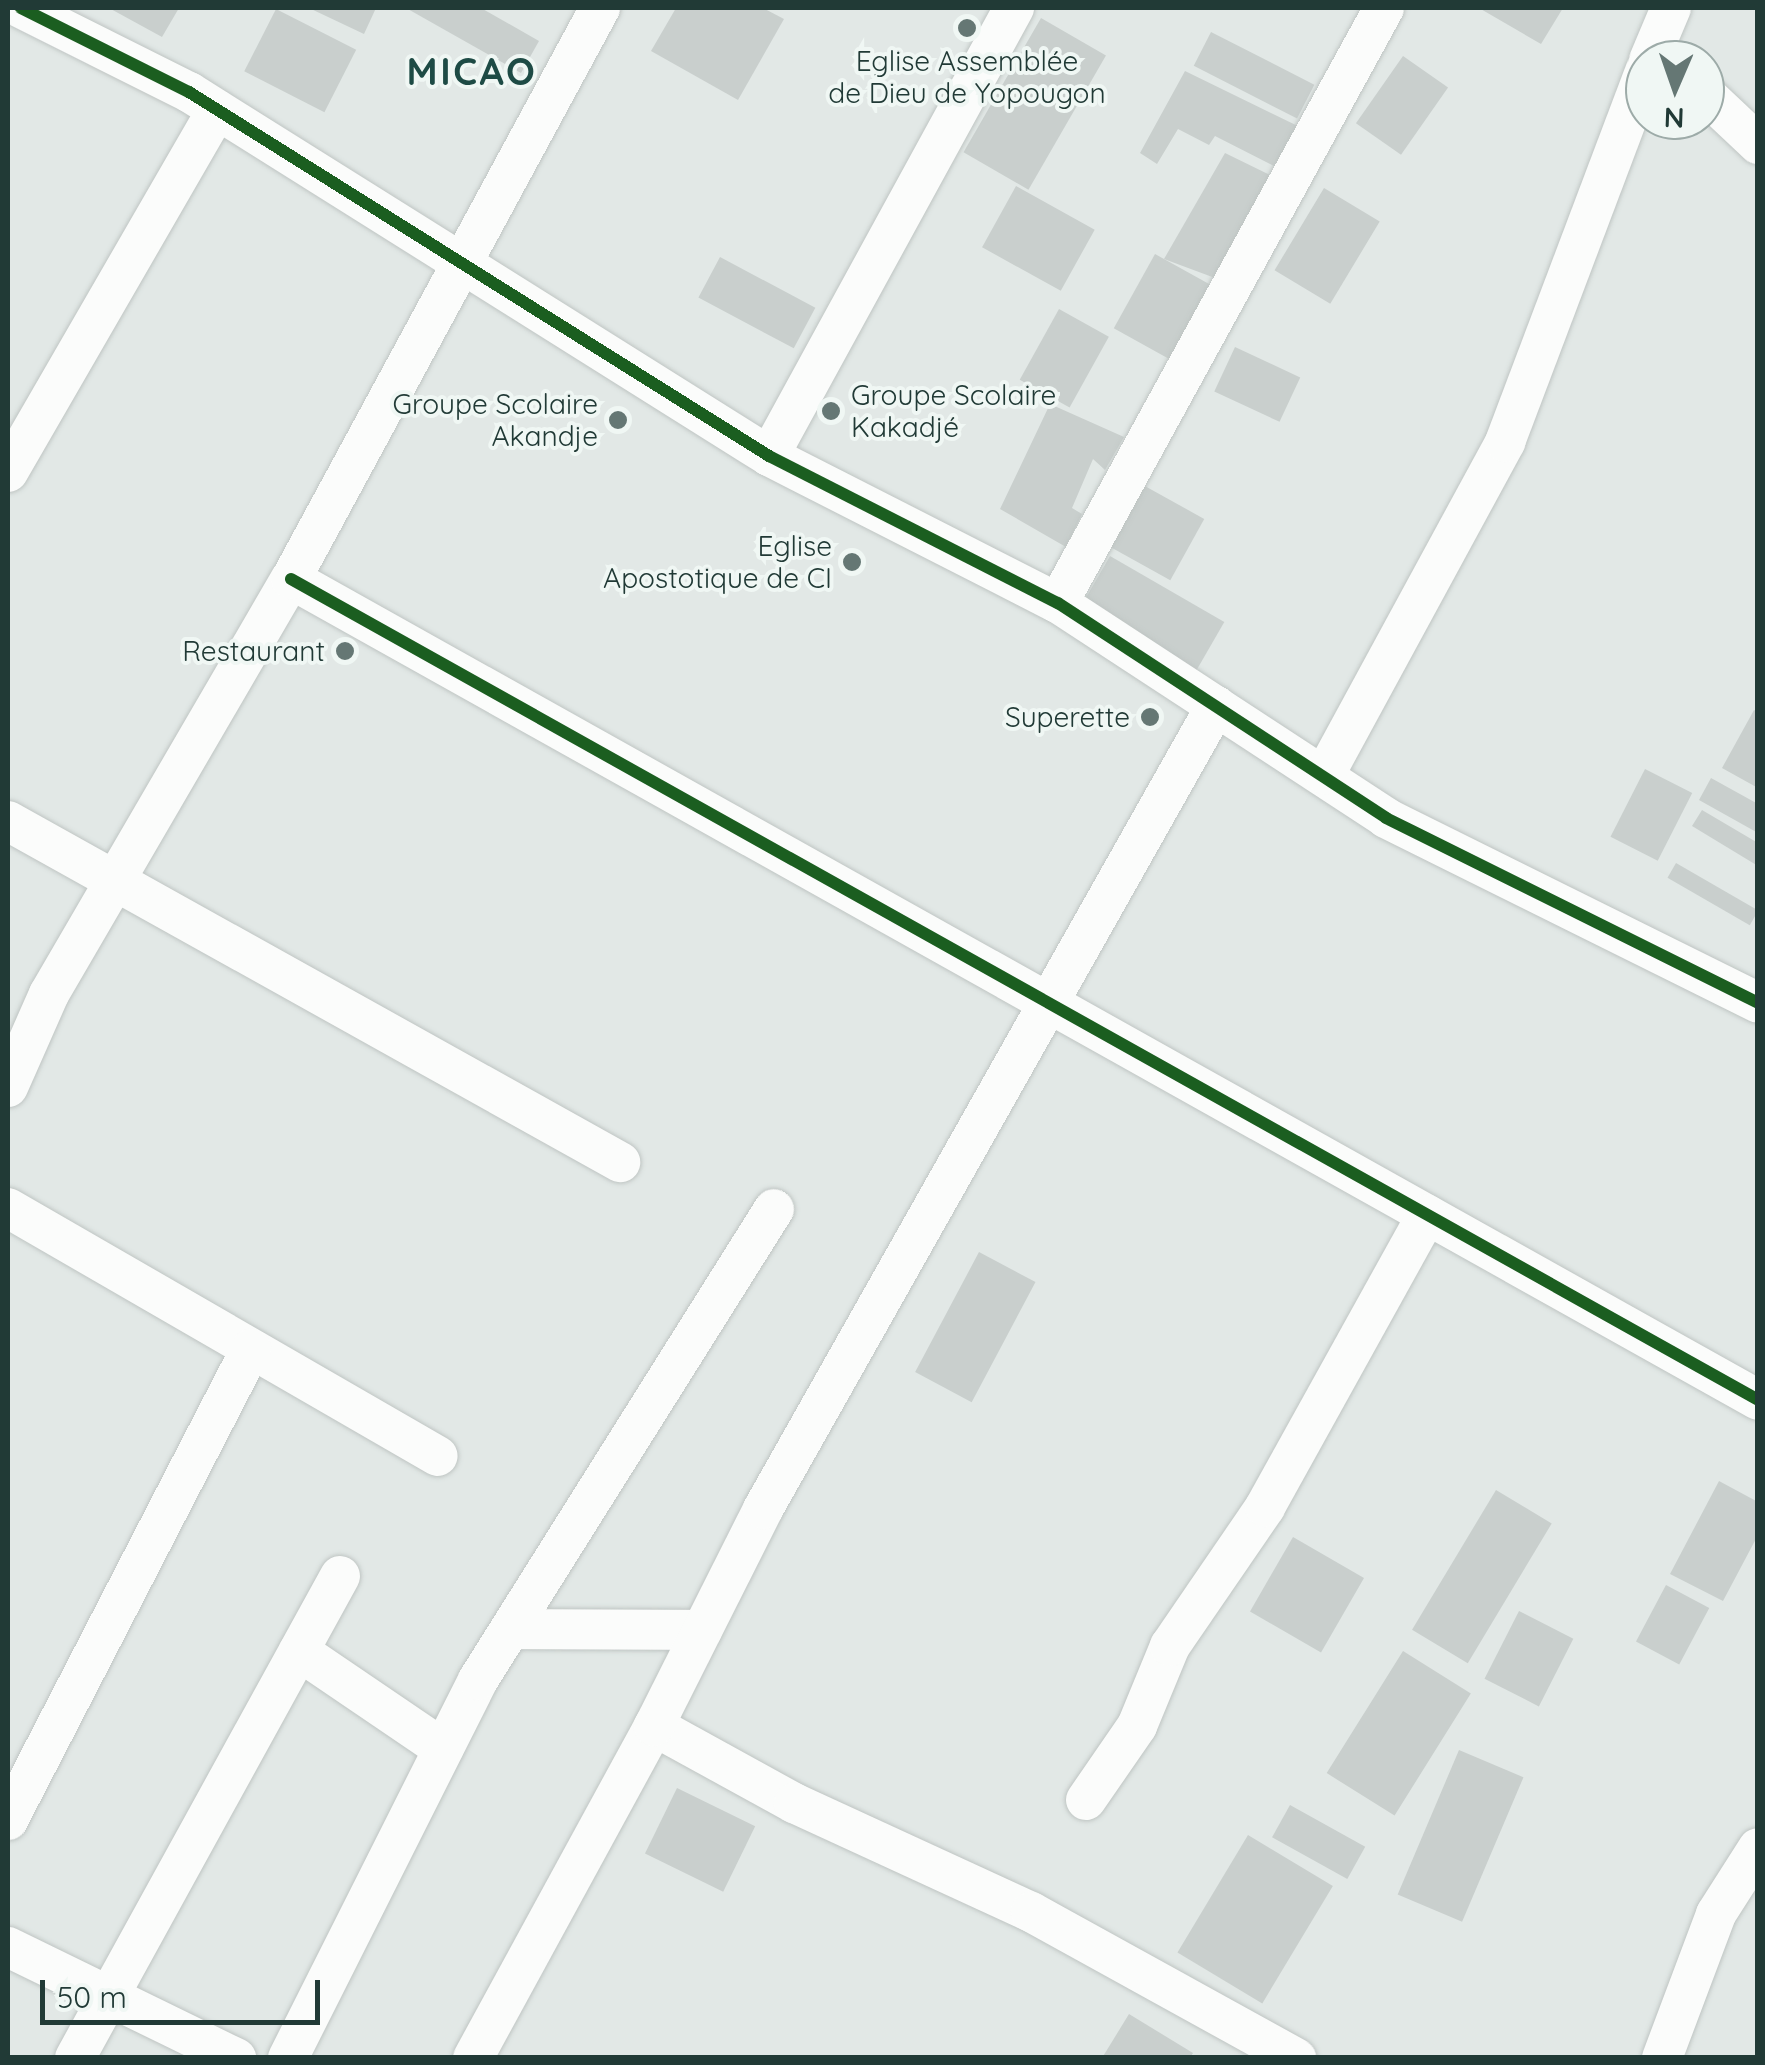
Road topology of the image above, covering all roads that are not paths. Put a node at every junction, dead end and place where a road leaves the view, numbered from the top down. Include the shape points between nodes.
1 (22, 8) edge
2 (600, 8) edge
3 (1014, 8) edge
4 (1384, 8) edge
5 (1670, 8) edge
6 (1660, 40) edge
7 (218, 110) junction
8 (1725, 113) edge
9 (1625, 134) edge
10 (1758, 144) edge
11 (465, 267) junction
12 (769, 456) junction
13 (8, 472) edge
14 (291, 579) junction
15 (1058, 603) junction
16 (1216, 706) junction
17 (1325, 774) junction
18 (8, 821) edge
19 (114, 881) junction
20 (1758, 1003) edge
21 (1051, 1006) junction
22 (8, 1087) edge
23 (620, 1162) dead end
24 (8, 1208) edge
25 (774, 1209) dead end
26 (1427, 1215) junction
27 (251, 1349) junction
28 (1758, 1400) edge
29 (437, 1456) dead end
30 (340, 1576) dead end
31 (510, 1629) junction
32 (702, 1630) junction
33 (299, 1650) junction
34 (654, 1726) junction
35 (444, 1750) junction
36 (1086, 1800) dead end
37 (8, 1820) edge
38 (1755, 1858) edge
39 (8, 1946) edge
40 (110, 1998) junction
41 (75, 2058) edge
42 (236, 2058) edge
43 (288, 2058) edge
44 (473, 2058) edge
45 (1296, 2058) edge
46 (1662, 2058) edge

1 - 7 street
2 - 11 street
3 - 12 street
4 - 15 street
5 - 6 street
7 - 11 street
7 - 13 street
8 - 10 street
9 - 17 street via 1505,442
11 - 12 street
11 - 14 street
12 - 15 street
14 - 19 street
14 - 21 street
15 - 16 street
16 - 17 street
16 - 21 street
17 - 20 street via 1466,862
18 - 19 street
19 - 22 street via 49,994
19 - 23 street
21 - 26 street
21 - 32 street via 762,1509
24 - 27 street
25 - 31 street
26 - 28 street
26 - 36 street via 1264,1506 1170,1646 1137,1726
27 - 29 street
27 - 37 street
30 - 33 street
31 - 32 street
31 - 35 street
32 - 34 street
33 - 35 street
33 - 40 street
34 - 44 street
34 - 45 street via 794,1803 1031,1912
35 - 43 street
38 - 46 street via 1716,1914
39 - 40 street
40 - 41 street
40 - 42 street

